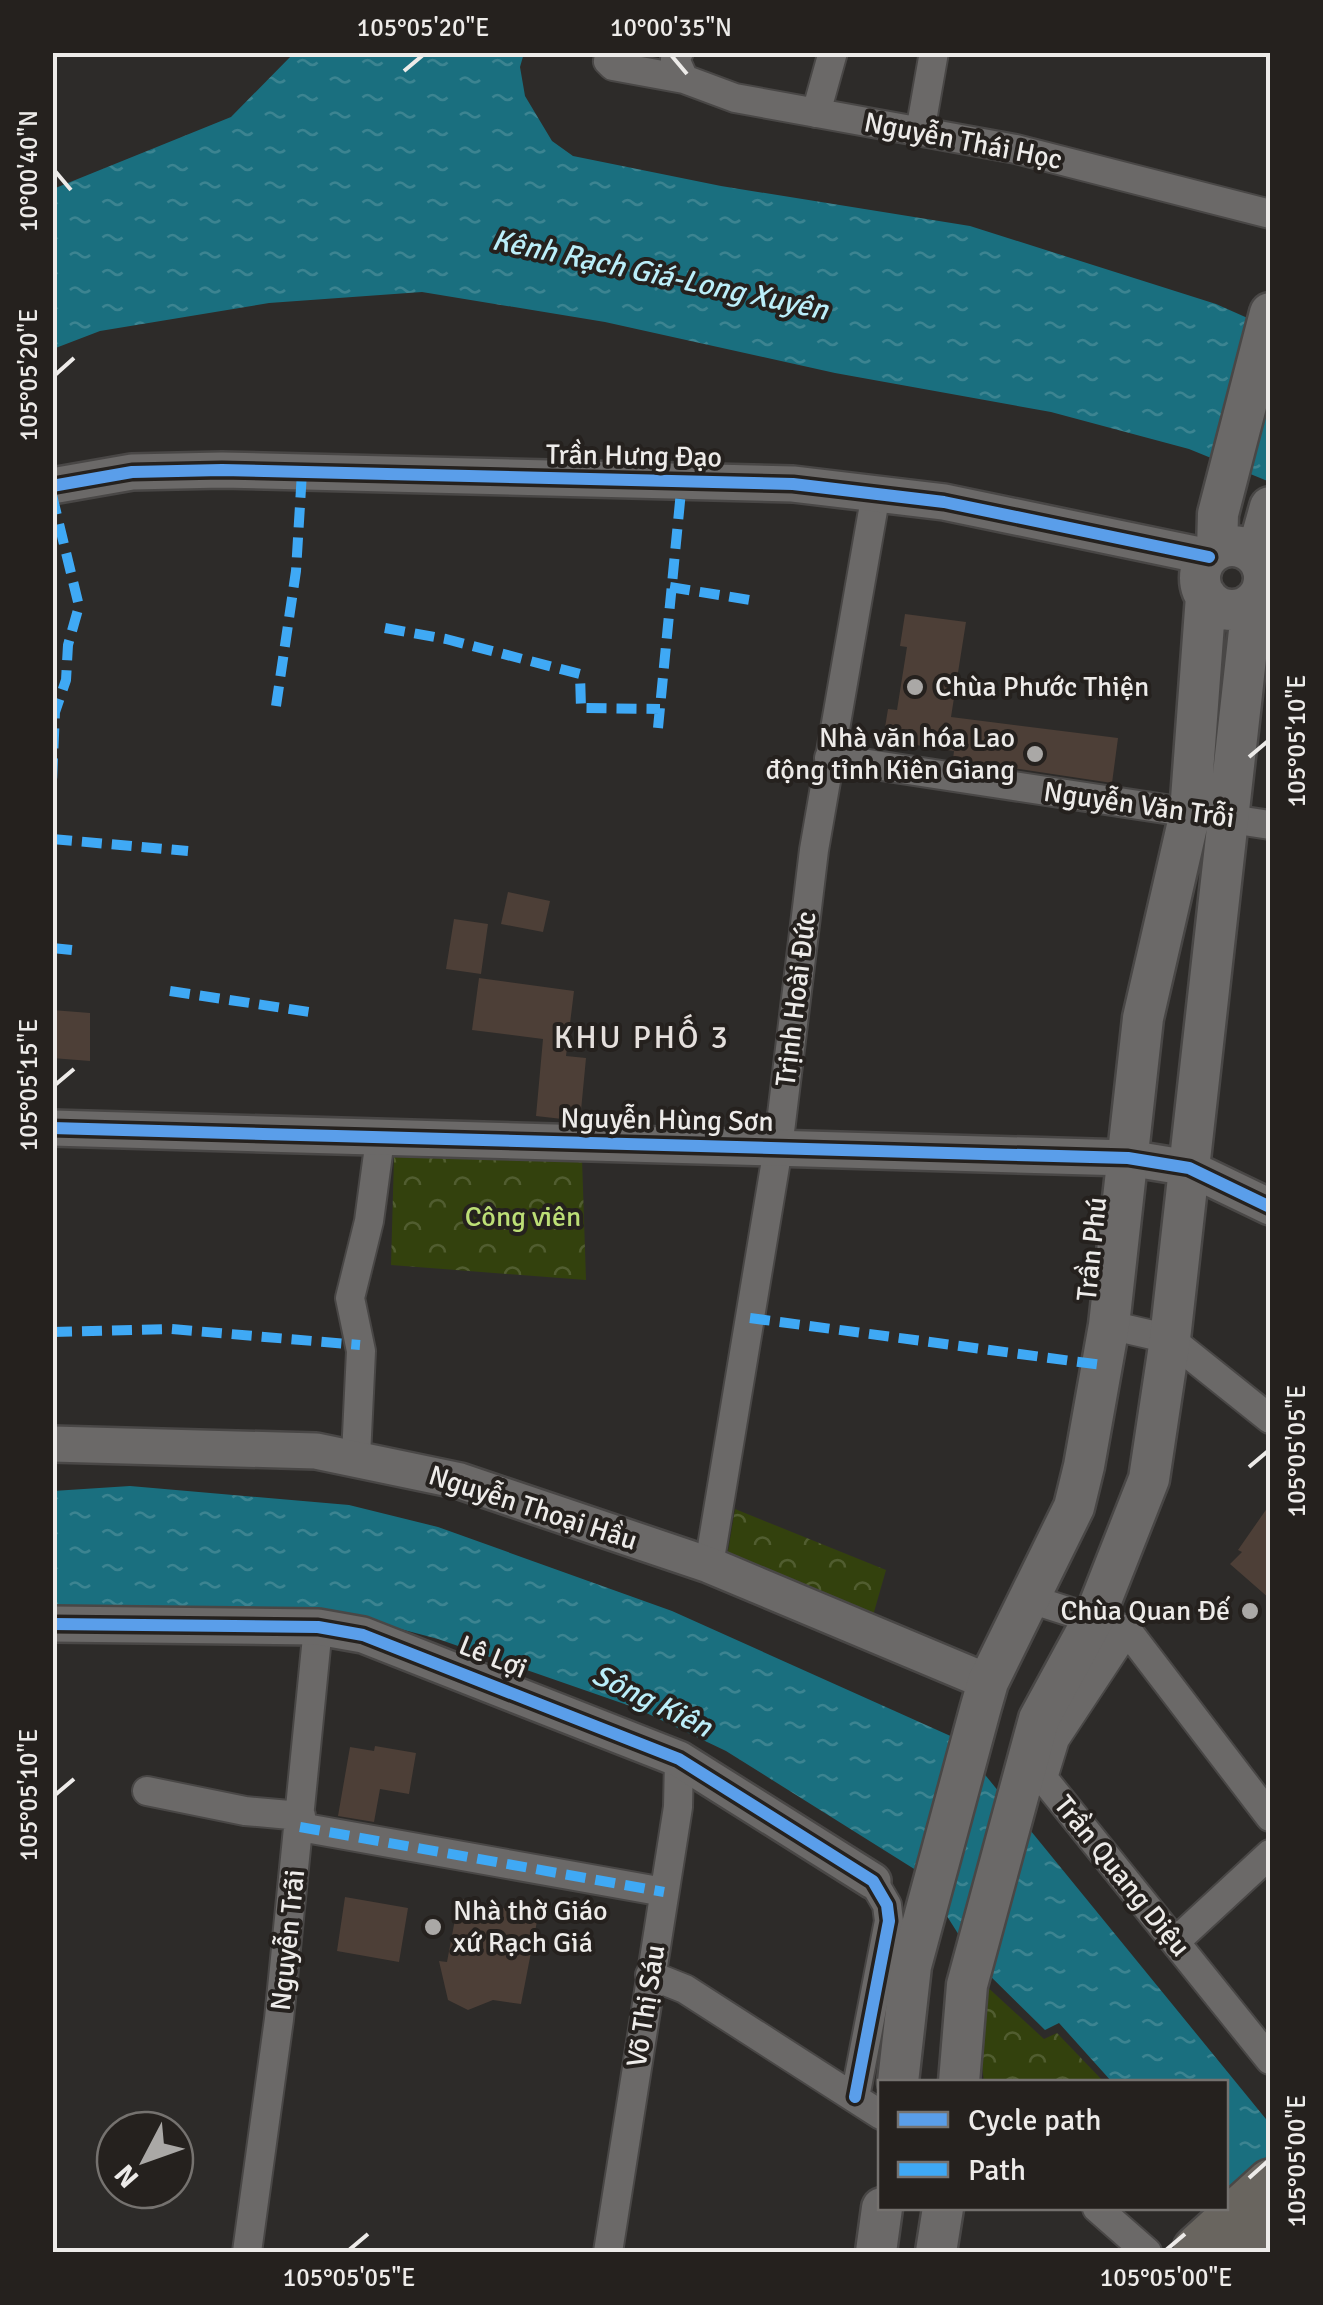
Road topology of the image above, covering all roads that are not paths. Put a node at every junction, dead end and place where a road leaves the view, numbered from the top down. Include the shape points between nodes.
1 (611, 52) edge
2 (833, 52) edge
3 (934, 52) edge
4 (682, 66) edge
5 (816, 113) junction
6 (920, 132) junction
7 (1270, 214) edge
8 (1270, 313) edge
9 (52, 486) edge
10 (876, 493) junction
11 (1242, 559) edge
12 (829, 758) junction
13 (1190, 814) junction
14 (1230, 818) junction
15 (1270, 825) edge
16 (52, 1128) edge
17 (380, 1139) junction
18 (778, 1148) junction
19 (1128, 1158) junction
20 (1189, 1168) junction
21 (1270, 1207) edge
22 (1109, 1325) junction
23 (1170, 1338) junction
24 (1270, 1419) edge
25 (52, 1444) edge
26 (356, 1456) junction
27 (709, 1565) junction
28 (1030, 1599) junction
29 (1111, 1623) junction
30 (52, 1624) edge
31 (318, 1627) junction
32 (984, 1696) junction
33 (678, 1759) junction
34 (147, 1791) dead end
35 (1270, 1817) edge
36 (300, 1821) junction
37 (1270, 1854) edge
38 (872, 1881) joint
39 (664, 1892) junction
40 (1175, 1942) junction
41 (650, 1974) junction
42 (1270, 2060) edge
43 (898, 2080) edge
44 (959, 2080) edge
45 (854, 2097) junction
46 (878, 2114) edge
47 (1270, 2182) edge
48 (882, 2210) edge
49 (943, 2210) edge
50 (1099, 2210) edge
51 (1270, 2235) edge
52 (1207, 2247) edge
53 (247, 2252) edge
54 (608, 2252) edge
55 (876, 2252) edge
56 (936, 2252) edge
57 (1147, 2252) edge

1 - 4 street, Nguyễn Thái Học via 613,66
2 - 5 street
3 - 6 street
4 - 5 street, Nguyễn Thái Học via 735,98
5 - 6 street, Nguyễn Thái Học
6 - 7 street, Nguyễn Thái Học via 1016,149
8 - 11 main road
9 - 10 street, Trần Hưng Đạo via 132,472 222,470 794,484
10 - 11 street, Trần Hưng Đạo
10 - 12 street, Trịnh Hoài Đức
11 - 13 main road, Trần Phú
11 - 14 main road
12 - 13 street, Nguyễn Văn Trỗi
12 - 18 street, Trịnh Hoài Đức
13 - 14 street, Nguyễn Văn Trỗi
13 - 19 main road, Trần Phú via 1143,1018
14 - 15 street, Nguyễn Văn Trỗi
14 - 20 main road
16 - 17 street, Nguyễn Hùng Sơn
17 - 18 street, Nguyễn Hùng Sơn
17 - 26 street via 350,1298 362,1351
18 - 19 street, Nguyễn Hùng Sơn
18 - 27 street, Trịnh Hoài Đức
19 - 20 street, Nguyễn Hùng Sơn
19 - 22 main road, Trần Phú
20 - 21 street, Nguyễn Hùng Sơn
20 - 23 main road
22 - 23 street
22 - 28 main road, Trần Phú via 1074,1507
23 - 24 street
23 - 29 main road via 1149,1479
25 - 26 street, Nguyễn Thoại Hầu via 284,1448
26 - 27 street, Nguyễn Thoại Hầu via 460,1482
27 - 32 street, Nguyễn Thoại Hầu
28 - 29 street
28 - 32 main road, Trần Phú
29 - 35 street
29 - 40 street, Trần Quang Diệu via 1043,1778
29 - 44 main road via 1040,1719 967,1985
30 - 31 street, Lê Lợi
31 - 33 street, Lê Lợi via 418,1654
31 - 36 street, Nguyễn Trãi
32 - 43 main road, Trần Phú via 912,1966
33 - 38 street, Lê Lợi
33 - 39 street, Võ Thị Sáu via 678,1808
34 - 36 street
36 - 39 street
36 - 53 street, Nguyễn Trãi
37 - 40 street
38 - 45 street via 889,1921
39 - 41 street, Võ Thị Sáu
40 - 42 street, Trần Quang Diệu
41 - 45 street via 685,1989
41 - 54 street, Võ Thị Sáu
45 - 46 street
47 - 52 main road
48 - 55 main road
49 - 56 main road
50 - 57 street
51 - 52 main road

